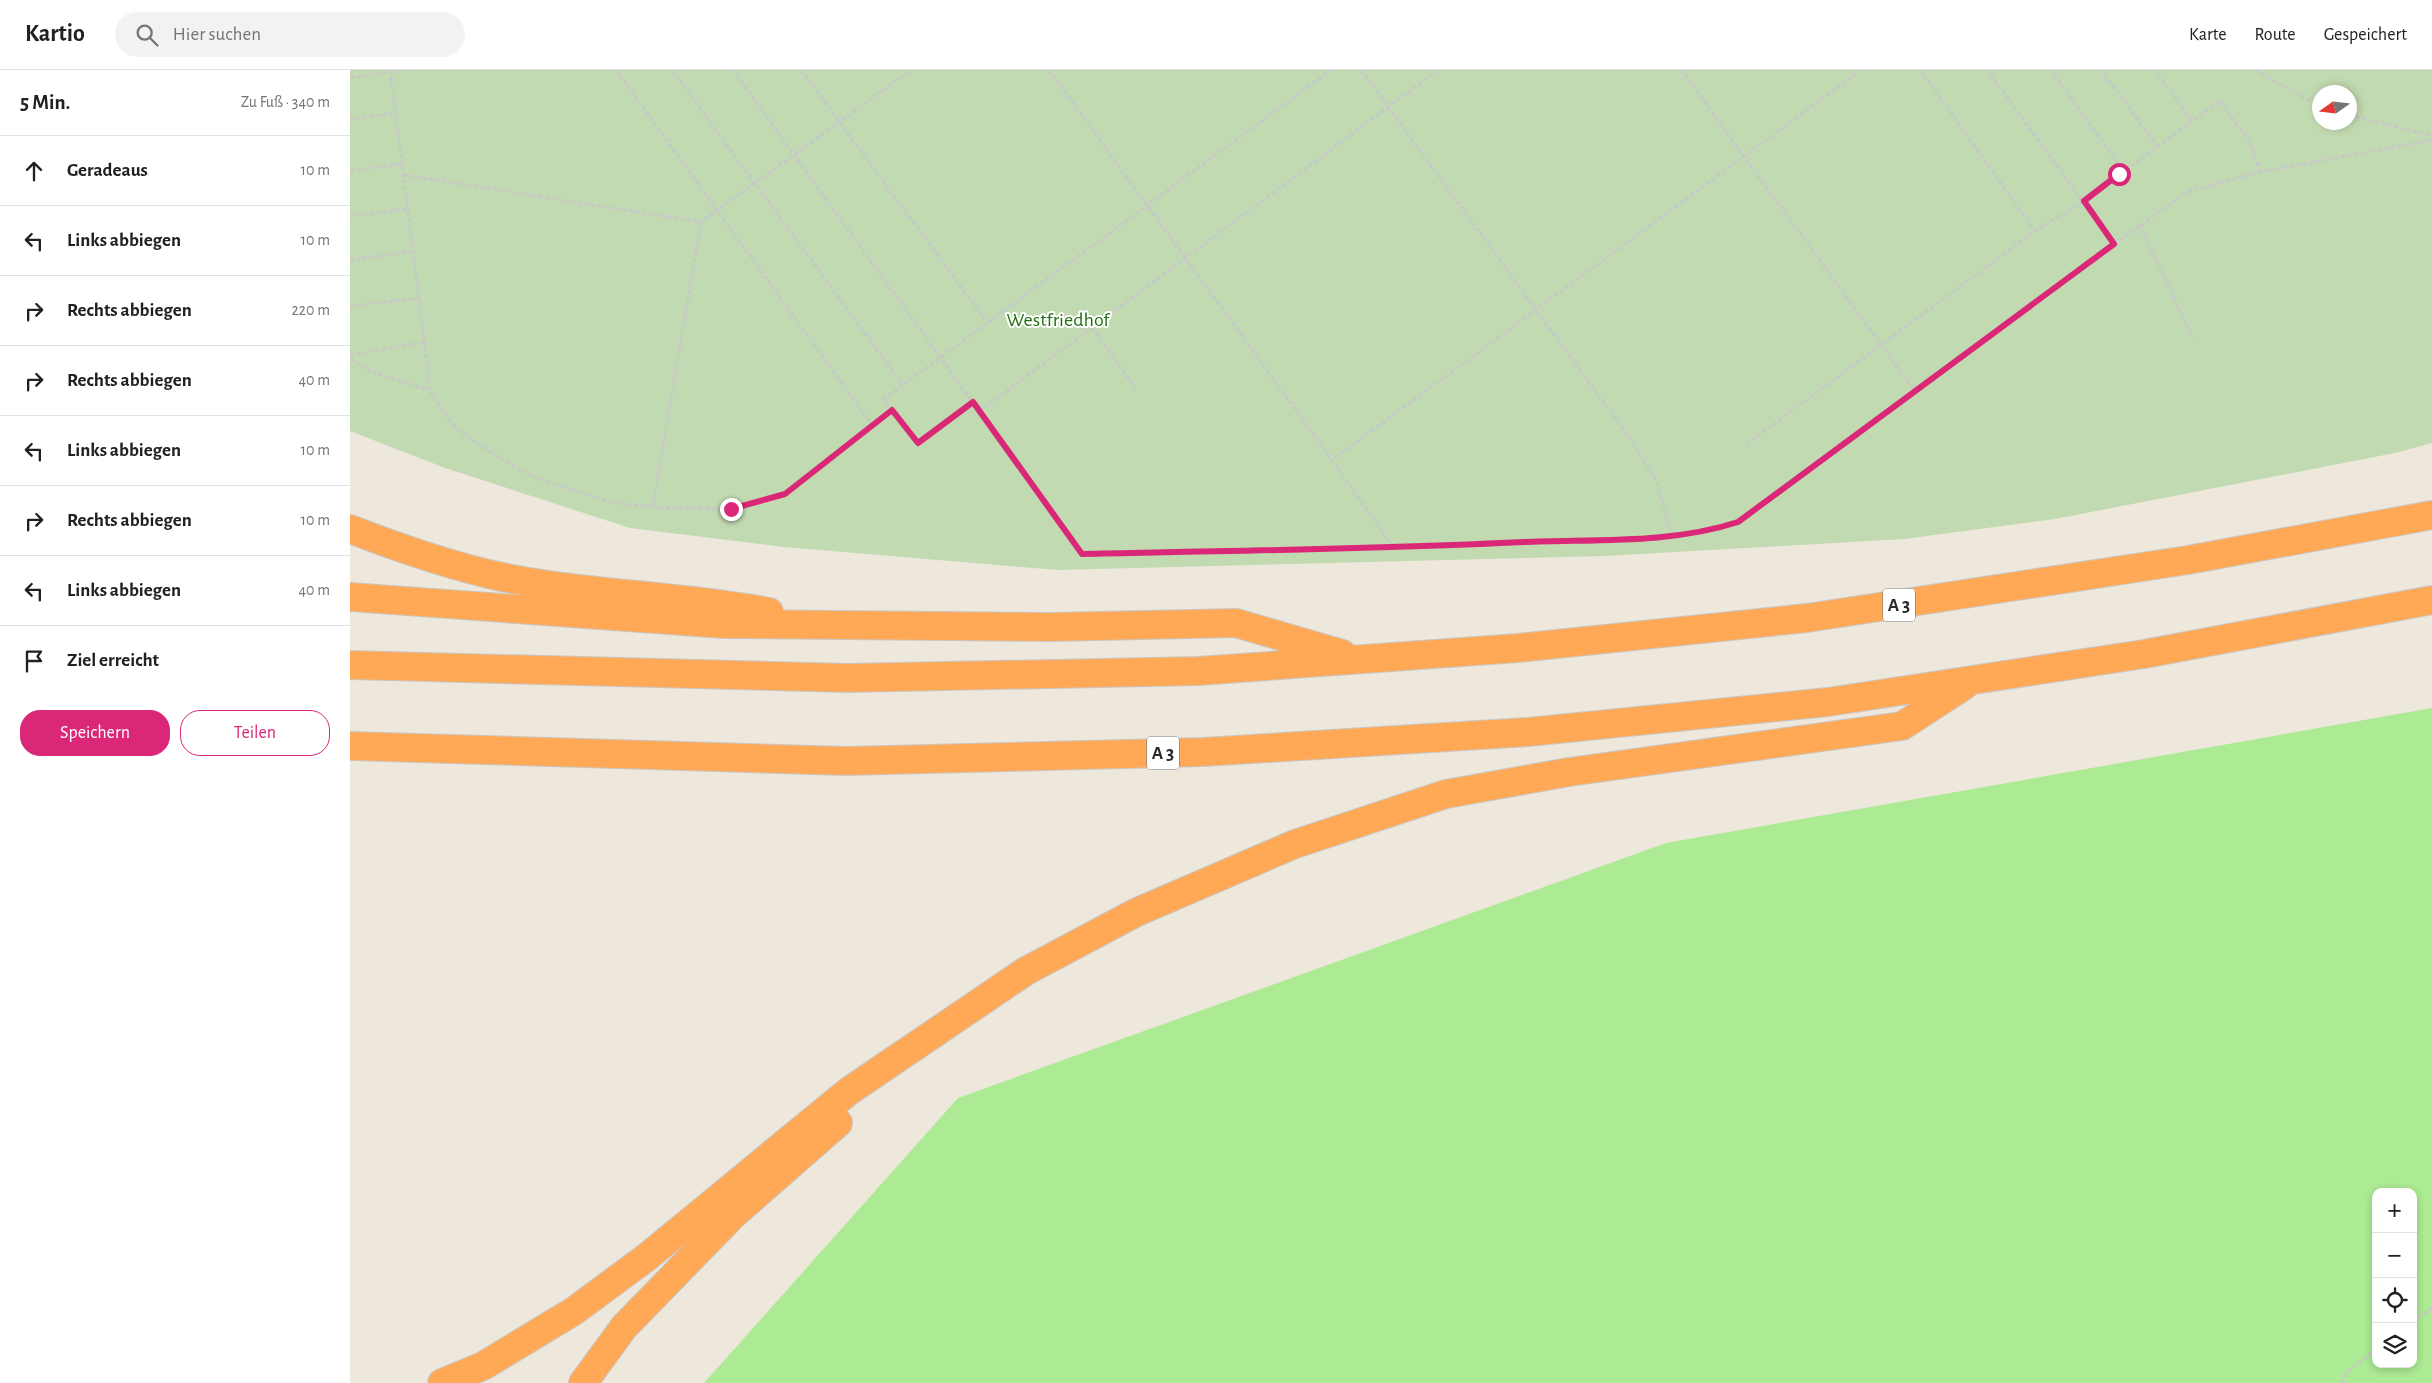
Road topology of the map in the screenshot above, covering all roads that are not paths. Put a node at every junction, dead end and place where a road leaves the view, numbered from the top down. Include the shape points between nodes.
1 (2432, 515) edge
2 (350, 529) edge
3 (350, 597) edge
4 (2432, 600) edge
5 (829, 623) junction
6 (1360, 659) junction
7 (350, 665) edge
8 (1972, 680) junction
9 (350, 746) edge
10 (934, 1034) junction
11 (442, 1383) edge
12 (583, 1383) edge

1 - 6 highway, A 3 via 2188,560 1807,618 1518,648
2 - 5 highway via 392,546 502,577 600,592 719,602
3 - 5 highway via 724,624
4 - 8 highway, A 3 via 2144,654
5 - 6 highway via 1052,627 1236,623
6 - 7 highway, A 3 via 1198,671 848,678
8 - 9 highway, A 3 via 1828,702 1528,732 1203,752 846,762
8 - 10 highway via 1902,726 1570,772 1446,794 1296,844 1137,912 1026,971
10 - 11 highway via 848,1091 647,1257 574,1311 483,1366
10 - 12 highway via 733,1216 624,1327

